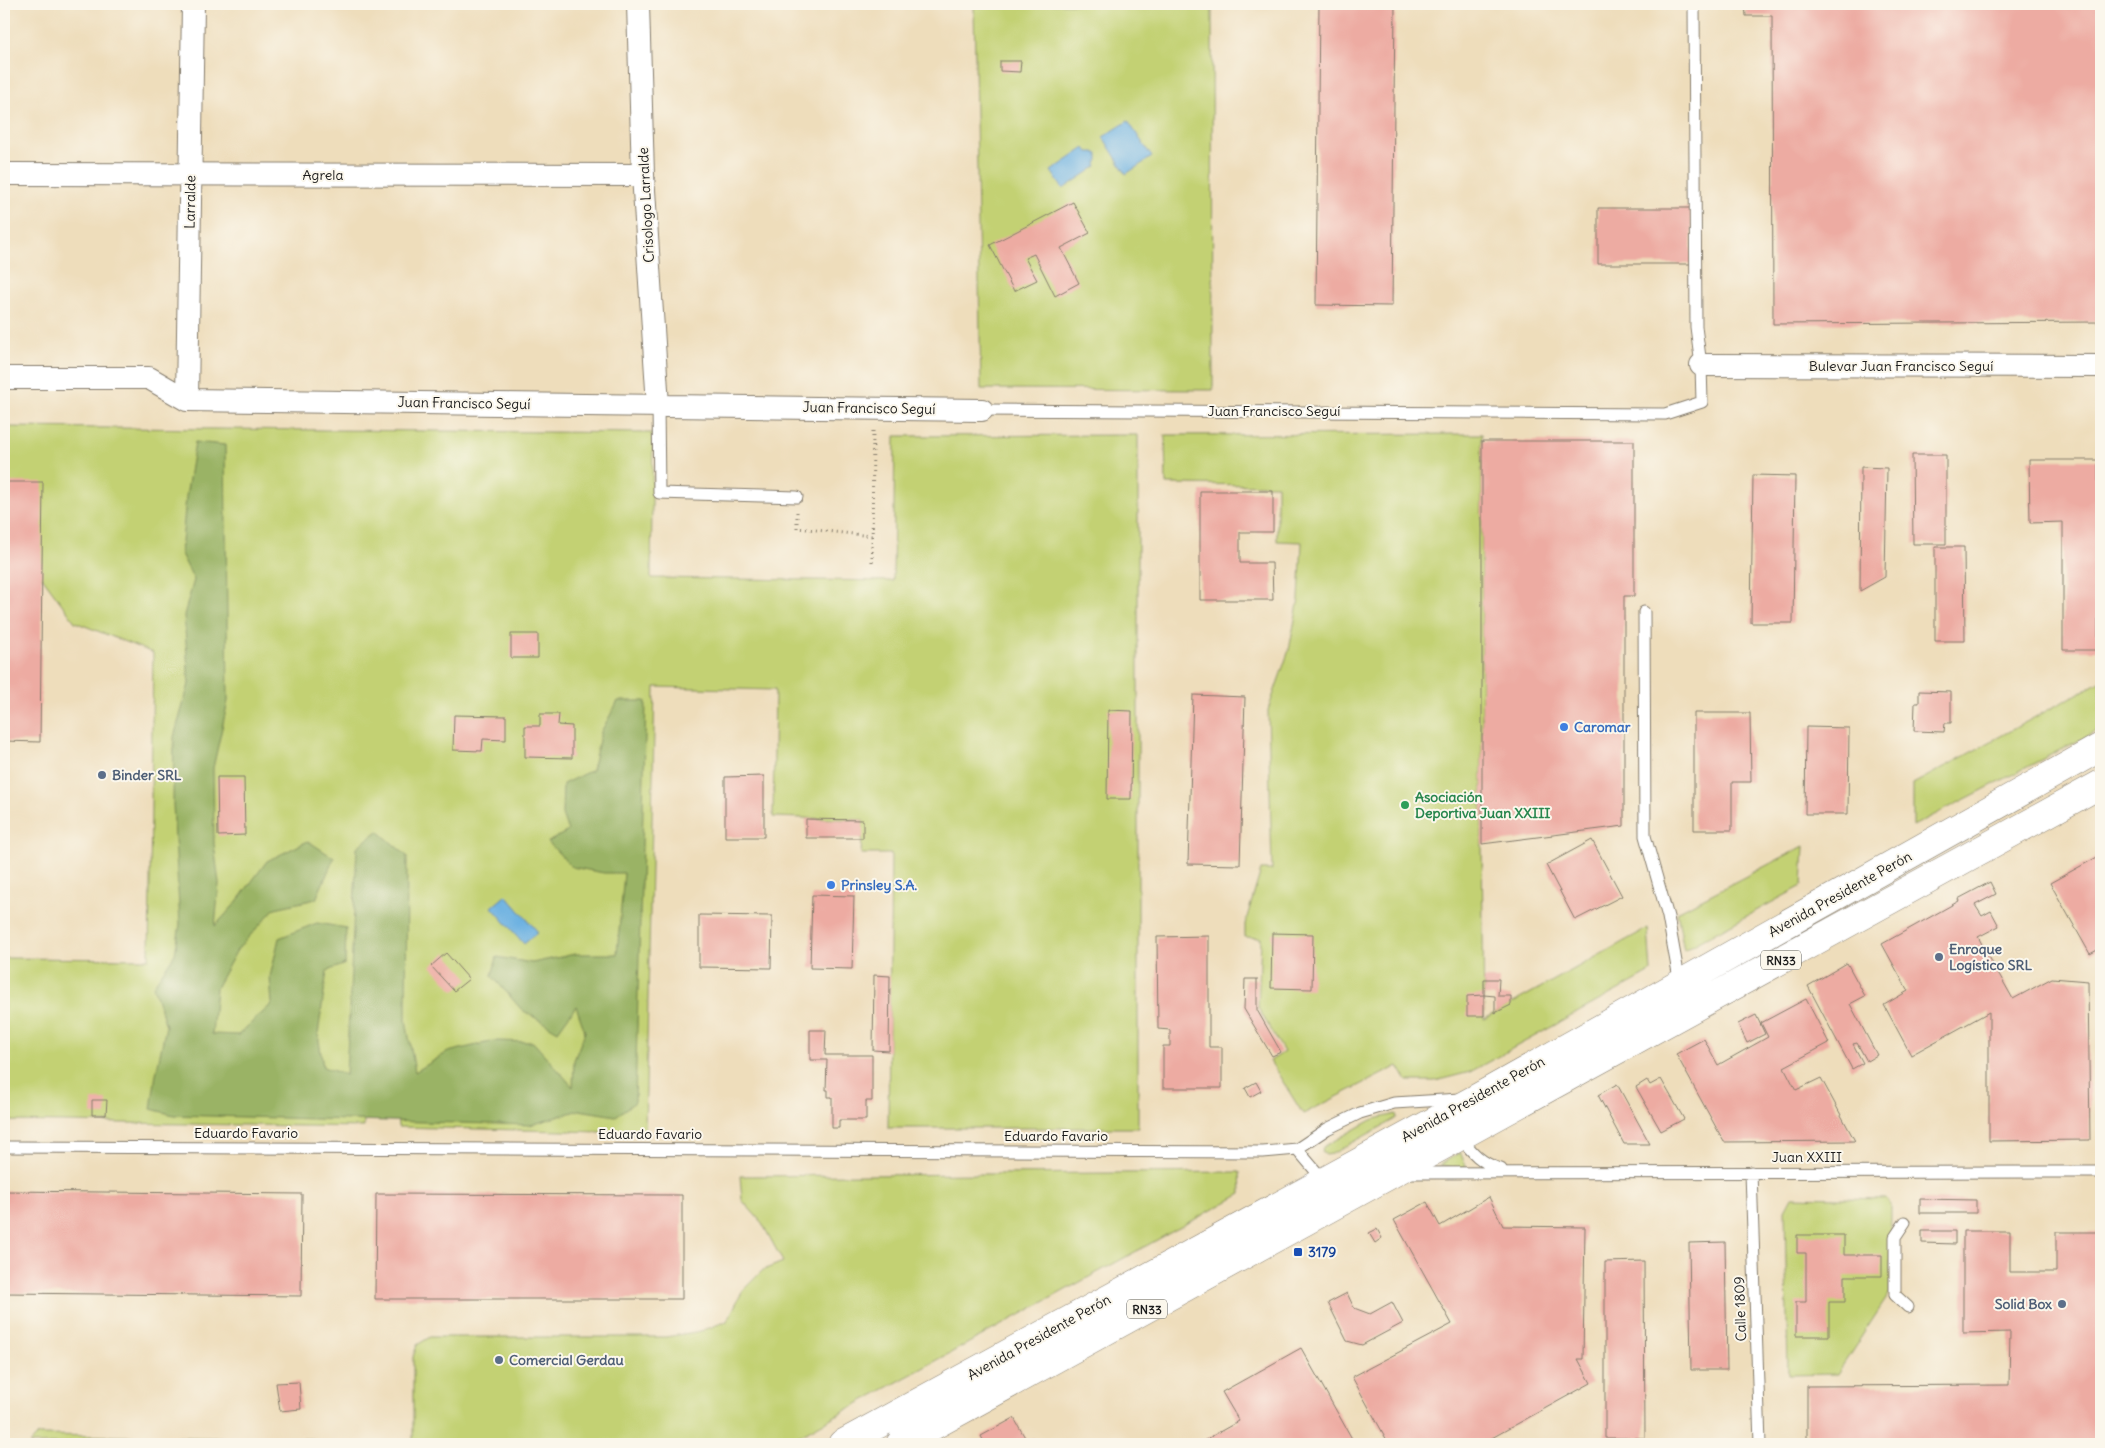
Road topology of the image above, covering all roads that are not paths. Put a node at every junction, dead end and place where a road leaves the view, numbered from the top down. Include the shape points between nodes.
1 (193, 4) edge
2 (638, 4) edge
3 (1694, 4) edge
4 (4, 174) edge
5 (190, 175) junction
6 (643, 175) junction
7 (1701, 365) junction
8 (2101, 366) edge
9 (4, 378) edge
10 (186, 400) junction
11 (658, 405) junction
12 (982, 410) joint
13 (797, 497) road end
14 (1644, 612) dead end
15 (2101, 747) edge
16 (2101, 784) edge
17 (1680, 984) junction
18 (1475, 1099) junction
19 (1394, 1103) junction
20 (1451, 1127) junction
21 (4, 1147) edge
22 (1297, 1150) junction
23 (1512, 1172) junction
24 (1751, 1172) junction
25 (2101, 1172) edge
26 (1393, 1173) junction
27 (1333, 1191) junction
28 (1905, 1222) dead end
29 (1908, 1307) dead end
30 (842, 1444) edge
31 (900, 1444) edge
32 (1760, 1444) edge

1 - 5 street, Larralde
2 - 6 street, Crisologo Larralde
3 - 7 lane via 1696,327
4 - 5 street, Agrela
5 - 6 street, Agrela
5 - 10 street, Larralde
6 - 11 street, Crisologo Larralde
7 - 8 street, Bulevar Juan Francisco Seguí
7 - 12 lane, Juan Francisco Seguí via 1702,402 1665,414
9 - 10 street via 149,378
10 - 11 street, Juan Francisco Seguí
11 - 12 street, Juan Francisco Seguí
11 - 13 lane via 659,493
14 - 17 lane via 1644,836 1668,917
15 - 17 main road, Avenida Presidente Perón / RN33
16 - 20 main road, Avenida Presidente Perón / RN33
17 - 18 main road, Avenida Presidente Perón / RN33
18 - 19 lane
18 - 20 main road, Avenida Presidente Perón / RN33
19 - 20 lane via 1422,1109
19 - 22 lane via 1360,1113 1327,1129
20 - 23 lane, Juan XXIII via 1473,1154 1491,1166
20 - 26 main road, Avenida Presidente Perón / RN33
20 - 27 main road, Avenida Presidente Perón / RN33
21 - 22 lane, Eduardo Favario
22 - 27 lane
23 - 24 lane, Juan XXIII
23 - 26 lane, Juan XXIII
24 - 25 lane, Juan XXIII
24 - 32 lane, Calle 1809
26 - 27 main road, Avenida Presidente Perón / RN33
27 - 30 main road, Avenida Presidente Perón / RN33
27 - 31 main road, Avenida Presidente Perón / RN33
28 - 29 lane via 1895,1237 1895,1294

